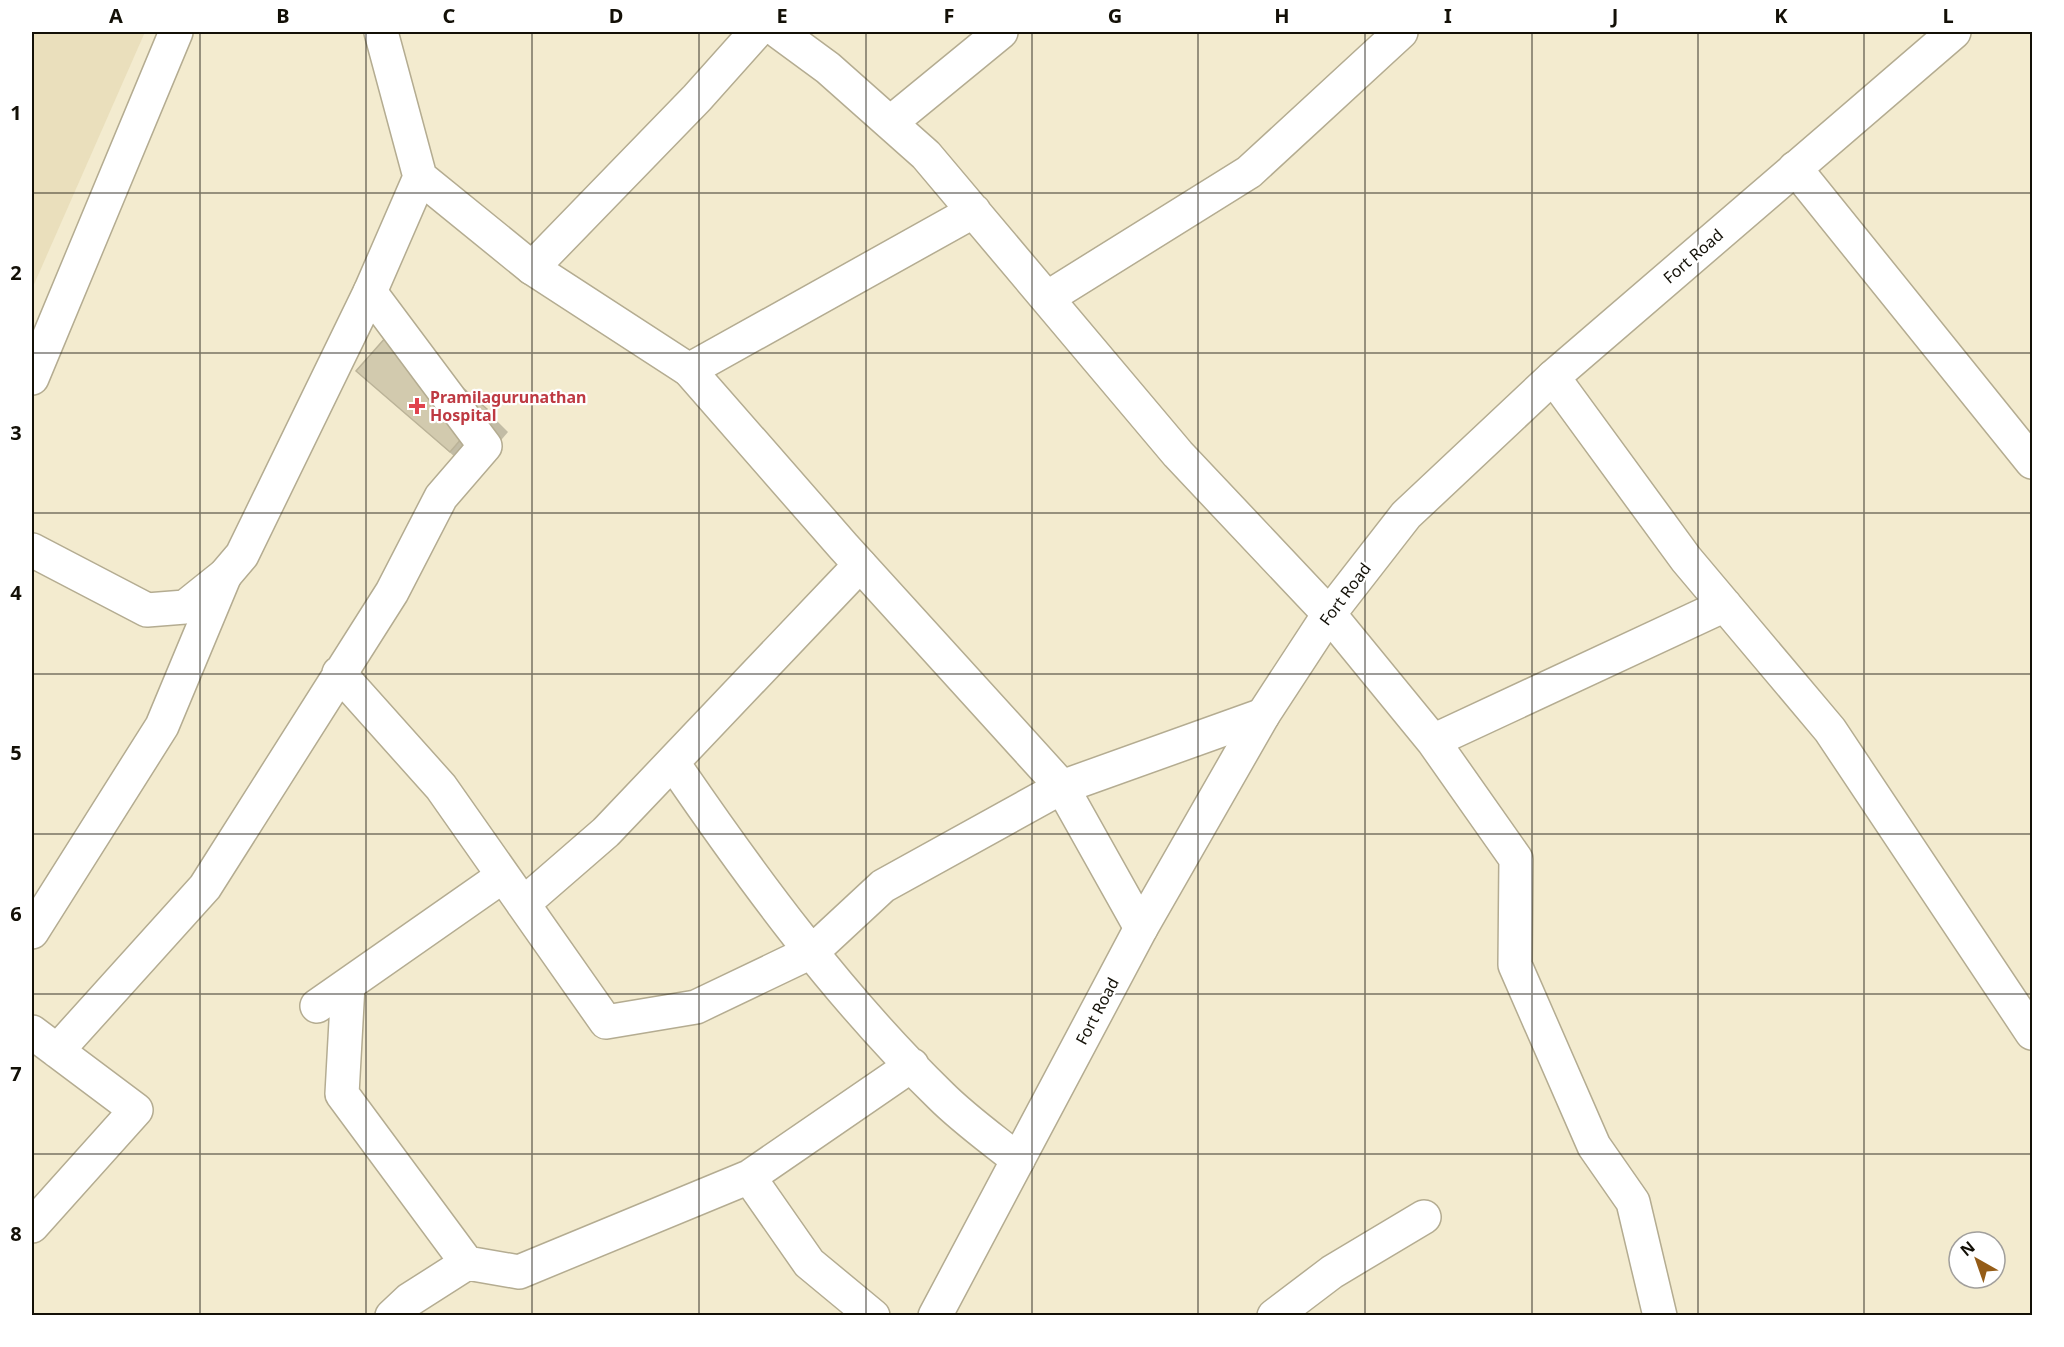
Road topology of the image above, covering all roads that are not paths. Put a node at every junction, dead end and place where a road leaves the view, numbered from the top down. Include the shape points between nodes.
1 (176, 32) edge
2 (381, 32) edge
3 (756, 32) edge
4 (779, 32) edge
5 (1001, 32) edge
6 (1401, 32) edge
7 (1954, 32) edge
8 (890, 123) junction
9 (1795, 168) junction
10 (420, 177) junction
11 (974, 211) junction
12 (532, 268) junction
13 (370, 291) junction
14 (1047, 298) junction
15 (689, 370) junction
16 (1553, 377) junction
17 (32, 378) edge
18 (2032, 462) edge
19 (32, 550) edge
20 (860, 565) junction
21 (225, 575) junction
22 (1725, 605) junction
23 (1329, 614) junction
24 (339, 673) junction
25 (1263, 715) junction
26 (1433, 741) junction
27 (673, 763) junction
28 (1062, 787) junction
29 (503, 876) junction
30 (523, 904) junction
31 (1141, 928) junction
32 (32, 932) edge
33 (813, 951) junction
34 (348, 985) junction
35 (317, 1006) dead end
36 (2032, 1033) edge
37 (44, 1042) edge
38 (912, 1065) junction
39 (1018, 1160) junction
40 (749, 1177) junction
41 (1424, 1216) dead end
42 (32, 1226) edge
43 (467, 1263) junction
44 (392, 1316) edge
45 (873, 1316) edge
46 (935, 1316) edge
47 (1274, 1316) edge
48 (1660, 1316) edge

1 - 17 street
2 - 10 street
3 - 12 street
4 - 8 street via 828,68
5 - 8 street
6 - 14 street via 1249,172
7 - 9 street, Fort Road
8 - 11 street via 926,154
9 - 16 street, Fort Road
9 - 18 street
10 - 12 street
10 - 13 street
11 - 14 street
11 - 15 street
12 - 15 street
13 - 21 street via 242,555
13 - 24 street via 484,446 441,497 392,592
14 - 23 street via 1178,454
15 - 20 street
16 - 22 street via 1686,560
16 - 23 street, Fort Road via 1406,515
19 - 21 street via 147,610 185,607
20 - 27 street
20 - 28 street
21 - 32 street via 162,726
22 - 26 street
22 - 36 street via 1830,730
23 - 25 street, Fort Road
23 - 26 street
24 - 29 street via 441,787
24 - 37 street via 205,887
25 - 28 street
25 - 31 street, Fort Road
26 - 48 street via 1516,859 1515,965 1594,1146 1633,1202
27 - 30 street via 606,832
27 - 33 street via 740,861
28 - 31 street
28 - 33 street via 883,886
29 - 30 street
29 - 34 street
30 - 33 street via 606,1022 696,1007
31 - 39 street, Fort Road
33 - 38 street
34 - 35 street
34 - 43 street via 342,1094
37 - 42 street via 136,1110
38 - 39 street via 941,1096
38 - 40 street
39 - 46 street, Fort Road
40 - 43 street via 519,1272
40 - 45 street via 809,1263
41 - 47 street via 1332,1272
43 - 44 street via 409,1300

